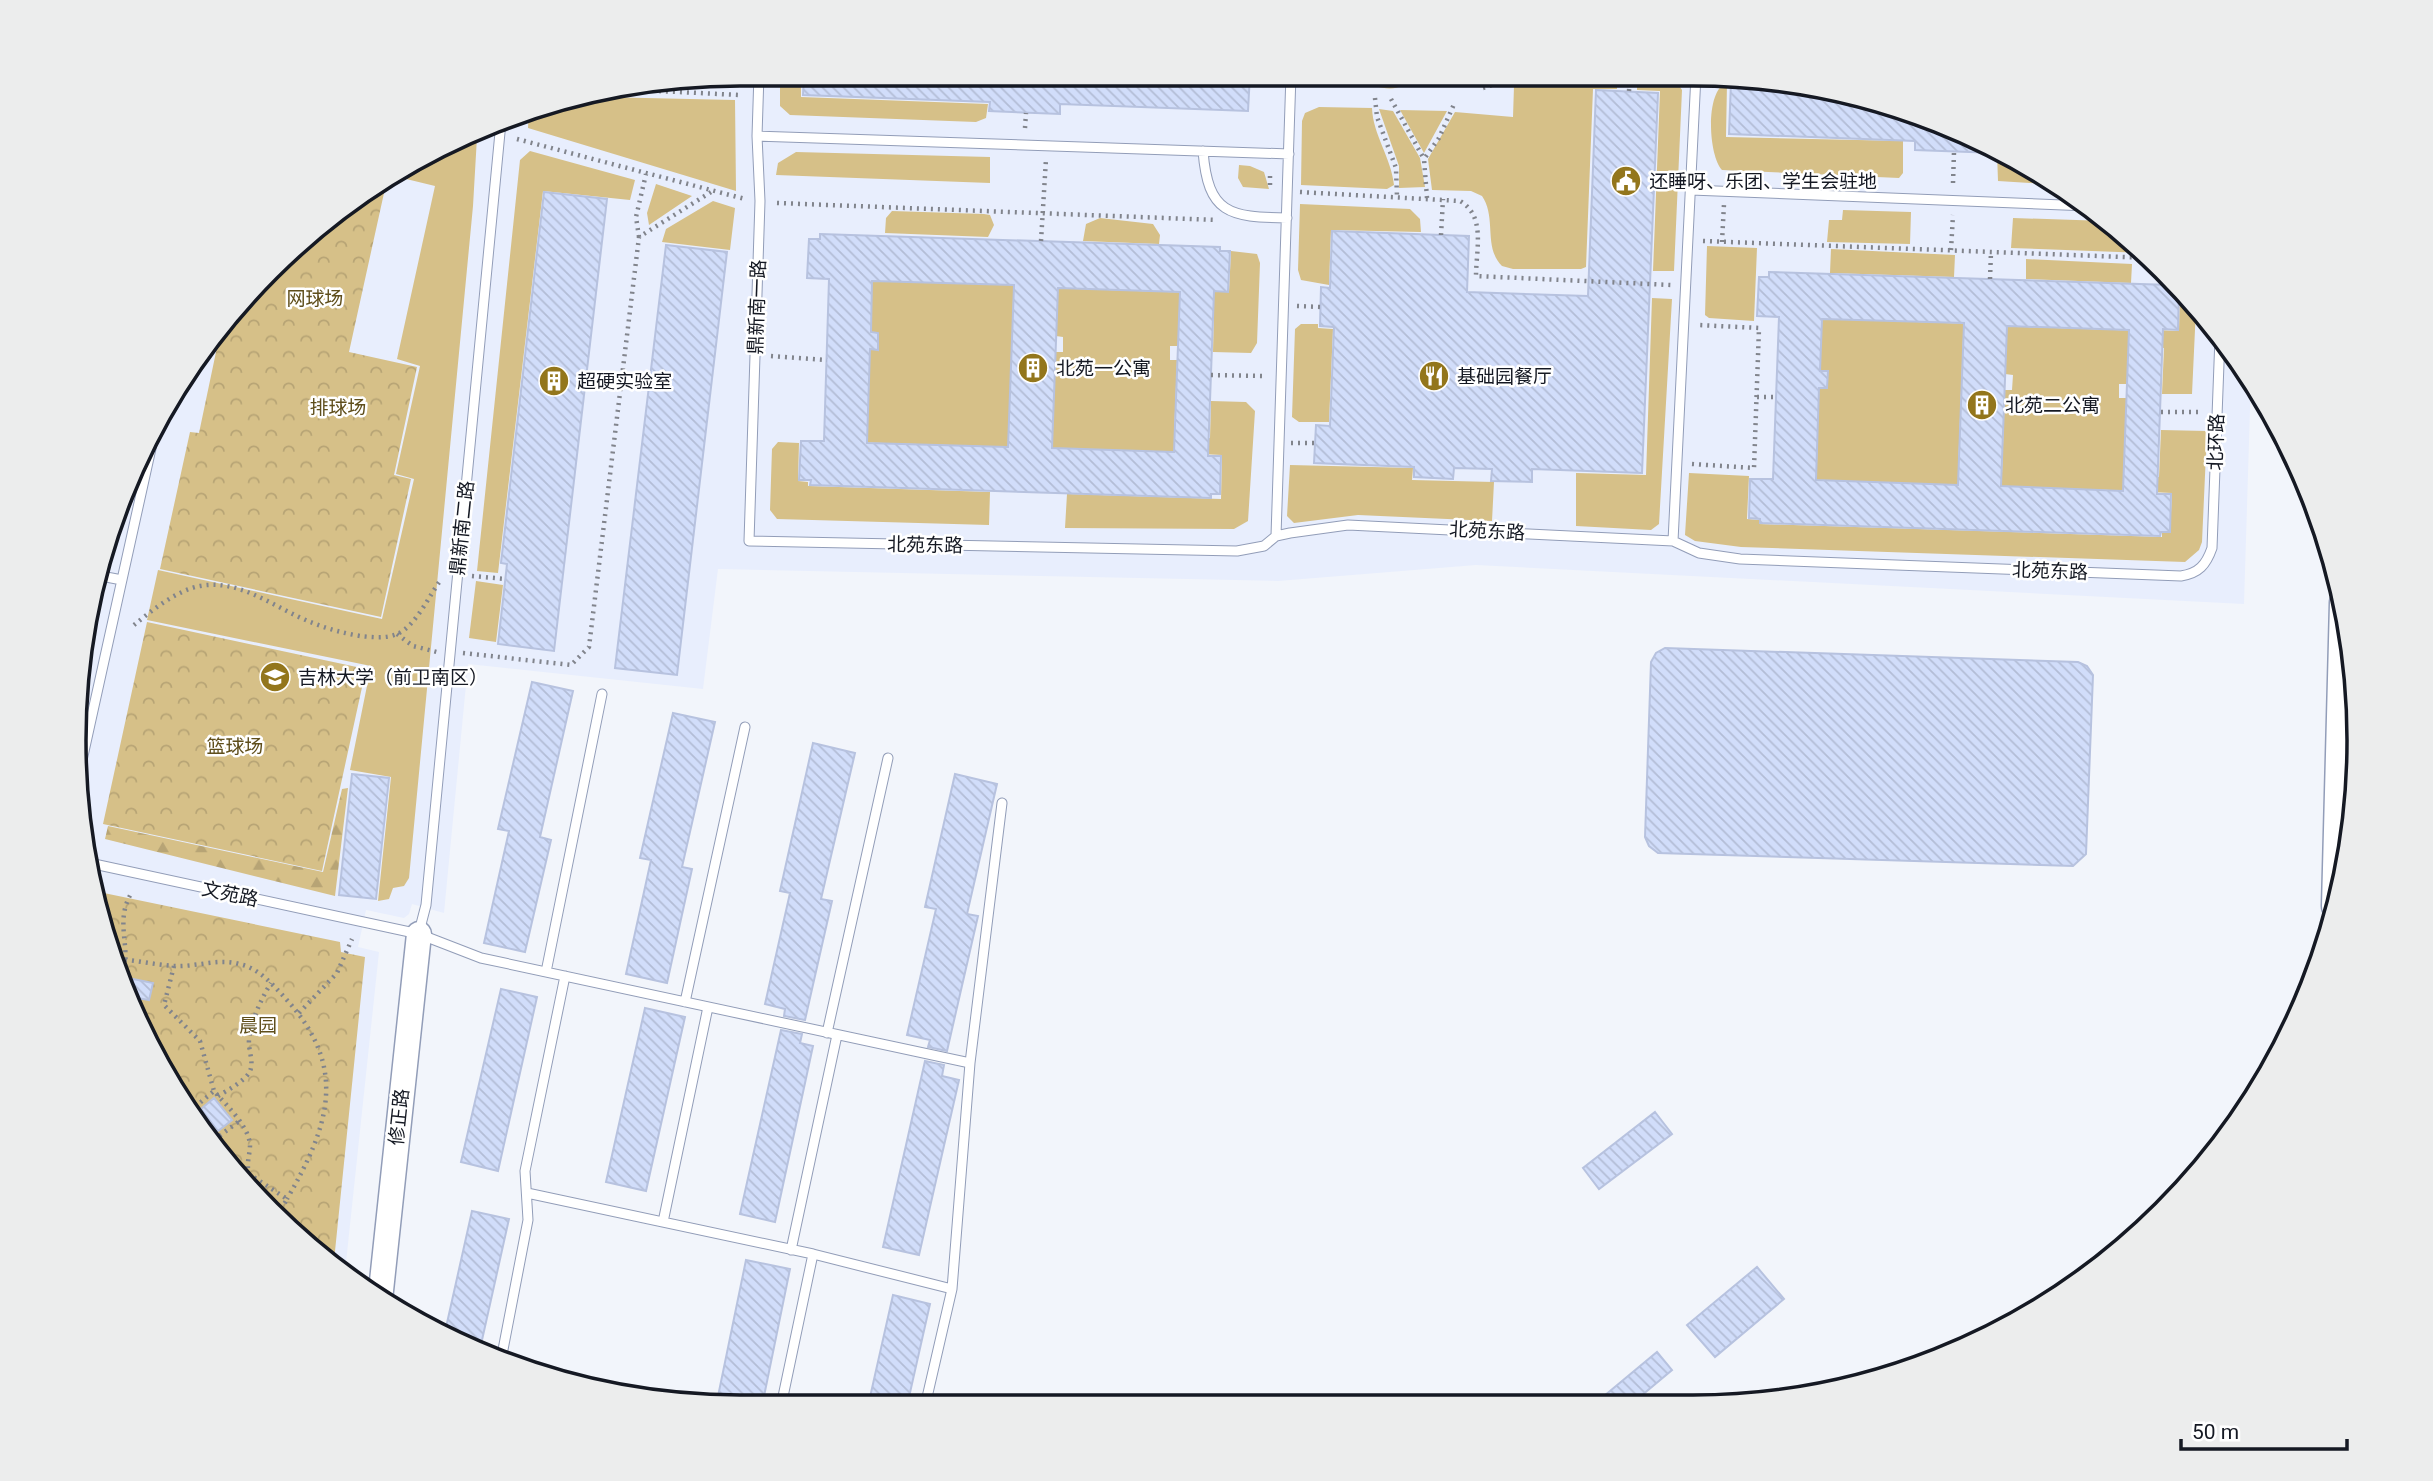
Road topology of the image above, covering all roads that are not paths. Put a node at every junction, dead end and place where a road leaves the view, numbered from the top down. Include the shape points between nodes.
1 (759, 86) edge
2 (1291, 86) edge
3 (1696, 86) edge
4 (500, 132) edge
5 (757, 136) junction
6 (1203, 151) junction
7 (1289, 154) junction
8 (1691, 190) junction
9 (2069, 205) edge
10 (1287, 218) junction
11 (2219, 352) edge
12 (148, 463) edge
13 (1276, 536) junction
14 (749, 541) joint
15 (1673, 541) junction
16 (2212, 548) joint
17 (107, 577) edge
18 (122, 580) junction
19 (2342, 660) edge
20 (602, 694) dead end
21 (745, 727) dead end
22 (86, 742) edge
23 (888, 758) dead end
24 (1002, 803) dead end
25 (2337, 854) edge
26 (97, 865) edge
27 (419, 934) junction
28 (546, 972) junction
29 (565, 976) junction
30 (685, 1002) junction
31 (708, 1007) junction
32 (832, 1033) junction
33 (970, 1063) junction
34 (527, 1193) junction
35 (663, 1222) junction
36 (791, 1250) junction
37 (813, 1254) junction
38 (381, 1288) edge
39 (952, 1289) junction
40 (503, 1350) edge
41 (783, 1395) edge
42 (928, 1395) edge

1 - 5 lane, 鼎新南一路
2 - 7 lane
3 - 8 lane
4 - 27 lane, 鼎新南二路 via 426,905
5 - 6 lane
5 - 14 lane, 鼎新南一路 via 760,201
6 - 7 lane
6 - 10 lane via 1209,189 1224,209 1248,217
7 - 10 lane
8 - 9 lane
8 - 15 lane
10 - 13 lane
11 - 16 lane, 北环路
12 - 18 lane
13 - 14 lane, 北苑东路 via 1264,546 1228,551
13 - 15 lane, 北苑东路 via 1348,525
15 - 16 lane, 北苑东路 via 1699,553 1740,559 2181,576 2200,570
17 - 18 lane
18 - 22 lane
19 - 25 main road
20 - 28 lane
21 - 30 lane
23 - 32 lane
24 - 33 lane
26 - 27 lane, 文苑路
27 - 28 lane, 文苑路 via 481,958
27 - 38 street, 修正路
28 - 29 lane, 文苑路
29 - 30 lane, 文苑路
29 - 34 lane via 525,1171
30 - 31 lane, 文苑路
31 - 32 lane, 文苑路
31 - 35 lane
32 - 33 lane, 文苑路
32 - 36 lane
33 - 39 lane
34 - 35 lane
34 - 40 lane via 528,1220
35 - 36 lane
36 - 37 lane
37 - 39 lane
37 - 41 lane
39 - 42 lane

